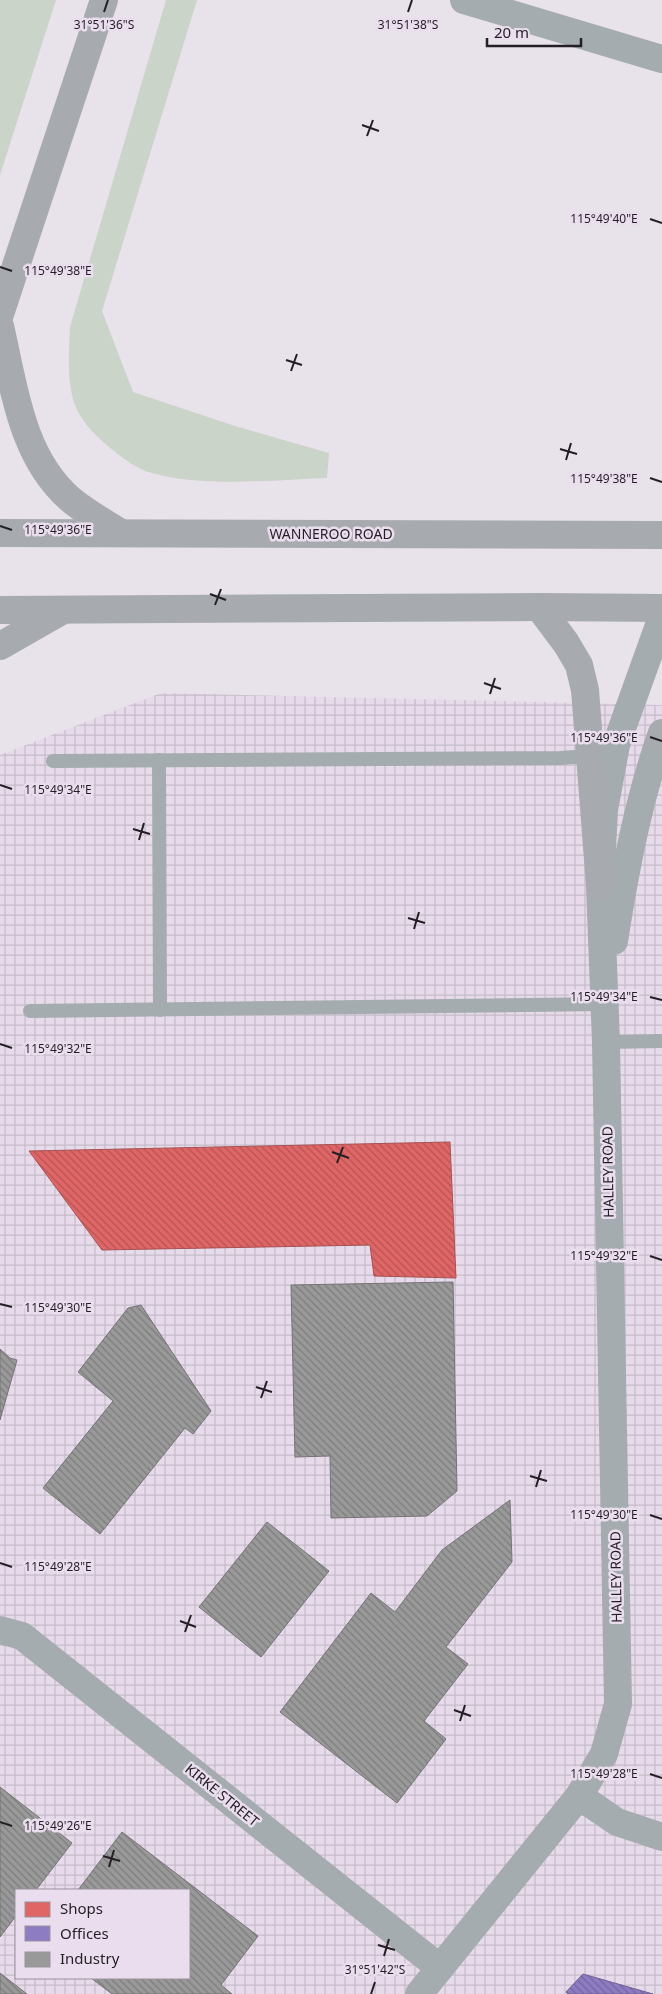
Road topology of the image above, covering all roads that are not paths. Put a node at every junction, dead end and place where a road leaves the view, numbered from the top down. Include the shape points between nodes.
1 (104, 0) edge
2 (464, 0) edge
3 (662, 60) edge
4 (0, 314) edge
5 (0, 326) edge
6 (0, 533) edge
7 (121, 534) junction
8 (662, 535) edge
9 (539, 607) junction
10 (662, 608) edge
11 (64, 609) junction
12 (0, 610) edge
13 (662, 617) edge
14 (0, 646) edge
15 (661, 736) edge
16 (590, 756) junction
17 (53, 760) dead end
18 (159, 760) junction
19 (600, 886) junction
20 (605, 1004) junction
21 (160, 1010) junction
22 (30, 1011) dead end
23 (662, 1041) edge
24 (606, 1042) junction
25 (0, 1630) edge
26 (580, 1796) junction
27 (662, 1837) edge
28 (440, 1968) junction
29 (419, 1994) edge

1 - 4 highway
2 - 3 street
5 - 7 highway via 22,424 41,465 70,499
6 - 7 highway, WANNEROO ROAD
7 - 8 highway, WANNEROO ROAD
9 - 10 highway
9 - 11 highway
9 - 16 highway via 579,665 585,690
11 - 12 highway
11 - 14 highway
13 - 19 street, HALLEY ROAD via 616,745 604,810
15 - 20 street, HALLEY ROAD via 638,814 623,884
16 - 18 lane
16 - 19 highway
17 - 18 lane
18 - 21 lane
19 - 20 street, HALLEY ROAD
20 - 21 lane
20 - 24 street, HALLEY ROAD
21 - 22 lane
23 - 24 lane
24 - 26 street, HALLEY ROAD via 618,1704 604,1754
25 - 28 street, KIRKE STREET via 22,1636
26 - 27 street via 616,1822
26 - 28 street, HALLEY ROAD
28 - 29 street, HALLEY ROAD

